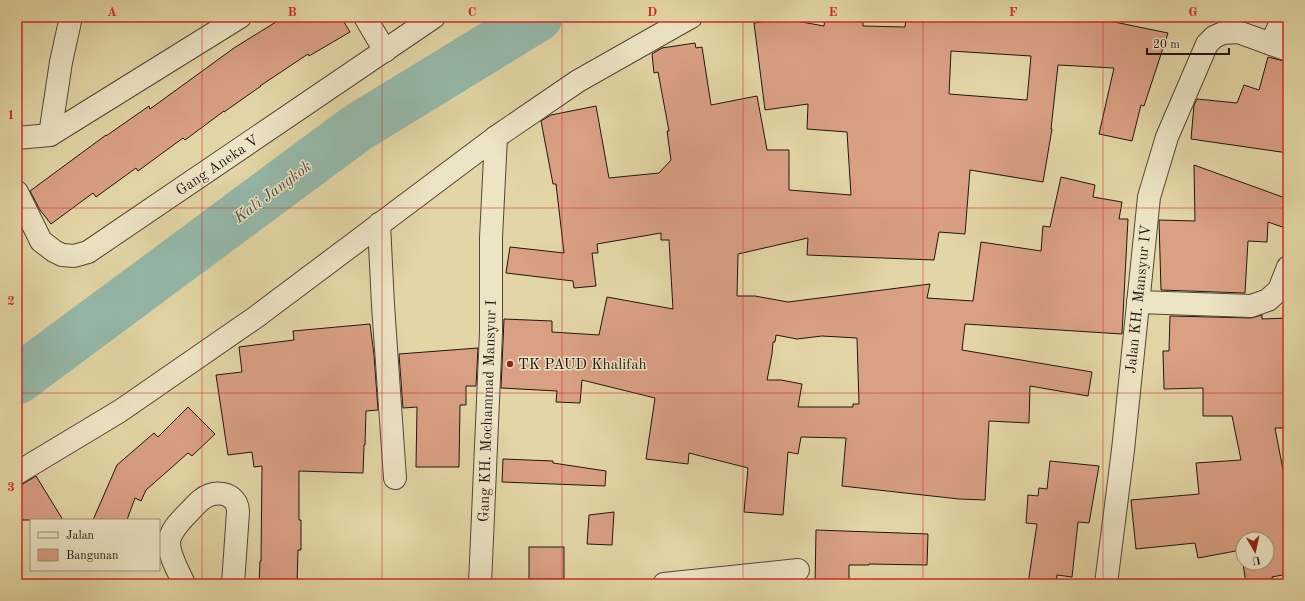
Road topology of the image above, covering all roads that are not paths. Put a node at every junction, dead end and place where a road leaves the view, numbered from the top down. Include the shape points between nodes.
1 (71, 17) edge
2 (240, 17) edge
3 (365, 17) edge
4 (434, 17) edge
5 (691, 17) edge
6 (1283, 17) edge
7 (1280, 47) edge
8 (385, 51) junction
9 (50, 135) junction
10 (496, 137) junction
11 (17, 138) edge
12 (17, 192) edge
13 (379, 224) junction
14 (1288, 267) edge
15 (1138, 302) junction
16 (17, 473) edge
17 (395, 478) dead end
18 (798, 570) dead end
19 (184, 584) edge
20 (233, 584) edge
21 (480, 584) edge
22 (664, 584) edge
23 (1106, 584) edge

1 - 9 street
2 - 9 street
3 - 8 street
4 - 8 street, Gang Aneka V
5 - 10 street via 578,81
6 - 7 street
7 - 15 street, Jalan KH. Mansyur IV via 1238,32 1223,33 1207,44 1167,137 1149,196
8 - 12 street, Gang Aneka V via 88,252 74,256 62,255 41,241
9 - 11 street
10 - 13 street
10 - 21 street, Gang KH. Mochammad Mansyur I
13 - 16 street via 256,317 120,411
13 - 17 street via 382,305
14 - 15 street via 1279,290 1268,300 1251,306
15 - 23 street, Jalan KH. Mansyur IV
18 - 22 street
19 - 20 street via 171,553 171,536 179,523 201,500 217,493 228,495 236,502 238,512

